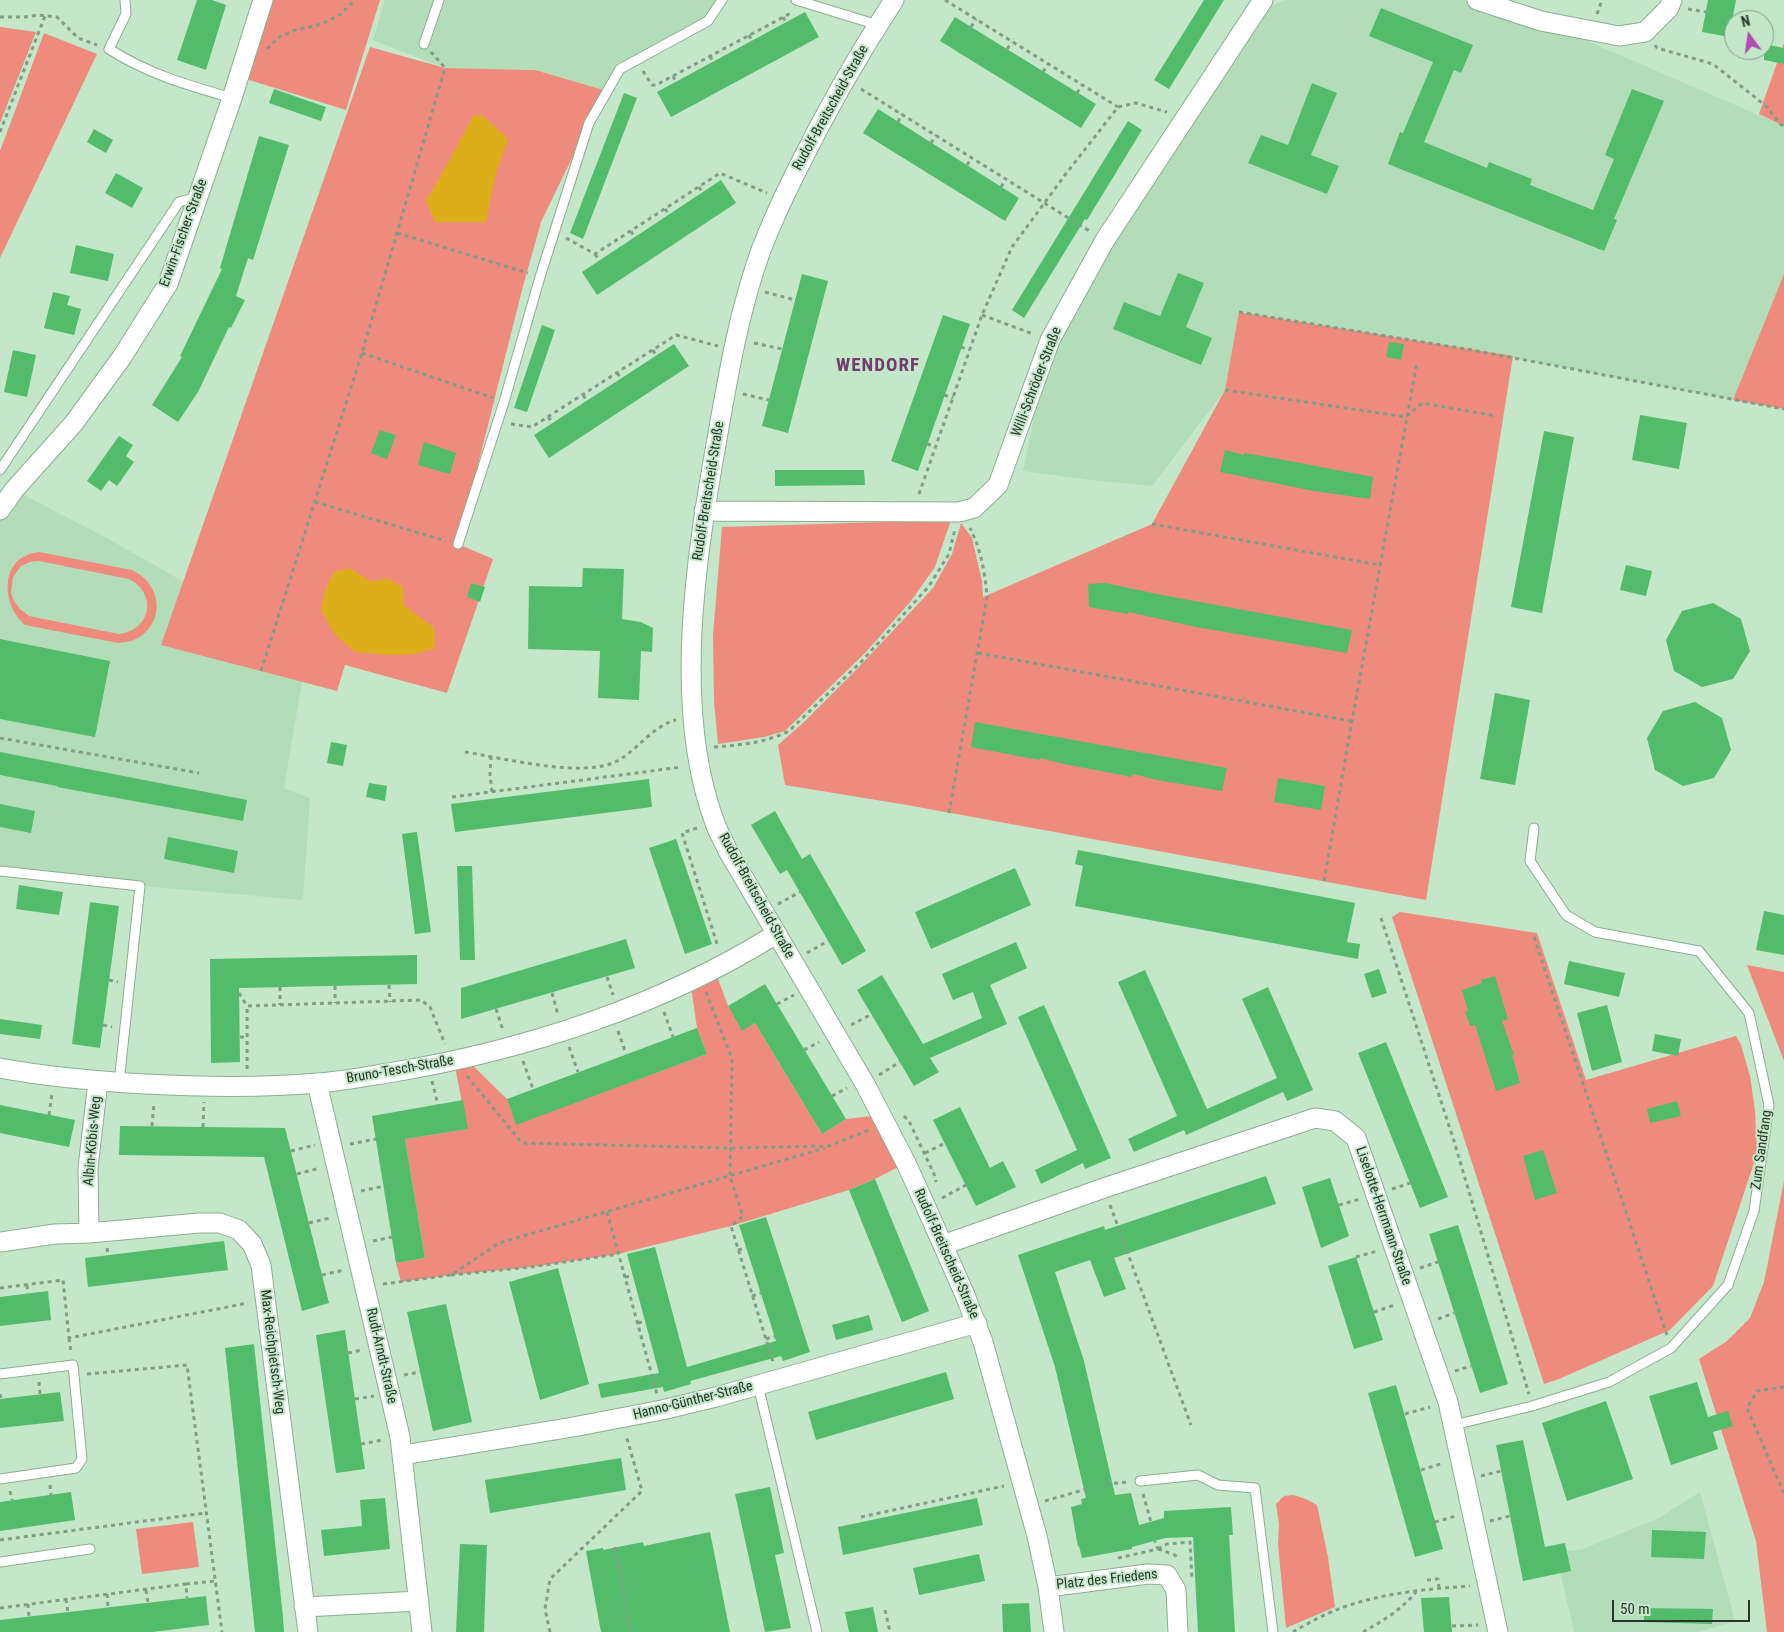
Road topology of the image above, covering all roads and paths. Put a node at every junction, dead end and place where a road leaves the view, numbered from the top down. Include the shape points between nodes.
1 (125, 0) edge
2 (263, 0) edge
3 (355, 0) edge
4 (439, 0) edge
5 (722, 0) edge
6 (796, 0) edge
7 (894, 0) edge
8 (945, 0) edge
9 (1263, 0) edge
10 (1477, 0) edge
11 (1672, 0) edge
12 (808, 4) junction
13 (45, 16) junction
14 (0, 17) edge
15 (783, 17) junction
16 (976, 19) junction
17 (786, 22) dead end
18 (878, 25) junction
19 (971, 27) dead end
20 (1645, 32) junction
21 (749, 35) junction
22 (752, 41) dead end
23 (1012, 42) junction
24 (424, 44) joint
25 (108, 49) junction
26 (1007, 49) dead end
27 (266, 50) dead end
28 (710, 56) junction
29 (636, 60) junction
30 (713, 62) dead end
31 (1048, 64) junction
32 (1043, 72) dead end
33 (672, 76) junction
34 (845, 79) junction
35 (676, 82) dead end
36 (1082, 85) junction
37 (1077, 93) dead end
38 (232, 98) junction
39 (1118, 107) junction
40 (902, 114) junction
41 (1187, 118) junction
42 (898, 122) dead end
43 (1784, 126) edge
44 (0, 132) edge
45 (936, 135) junction
46 (931, 143) dead end
47 (972, 158) junction
48 (967, 165) dead end
49 (1006, 179) junction
50 (1001, 186) dead end
51 (699, 187) junction
52 (702, 192) dead end
53 (197, 197) junction
54 (782, 200) junction
55 (1044, 203) junction
56 (665, 209) junction
57 (669, 214) dead end
58 (554, 232) junction
59 (631, 232) junction
60 (397, 233) junction
61 (634, 237) dead end
62 (1105, 240) junction
63 (596, 254) junction
64 (599, 260) dead end
65 (540, 277) junction
66 (750, 288) junction
67 (795, 300) dead end
68 (1239, 312) dead end
69 (982, 315) junction
70 (1050, 340) junction
71 (735, 344) junction
72 (961, 347) dead end
73 (782, 349) dead end
74 (653, 350) junction
75 (969, 350) junction
76 (362, 353) junction
77 (656, 356) dead end
78 (1417, 362) dead end
79 (618, 373) junction
80 (621, 378) dead end
81 (725, 390) junction
82 (1225, 390) dead end
83 (583, 395) junction
84 (944, 395) dead end
85 (952, 398) junction
86 (769, 400) dead end
87 (587, 401) dead end
88 (504, 402) junction
89 (1784, 409) edge
90 (1496, 416) dead end
91 (1406, 417) junction
92 (548, 418) junction
93 (498, 421) junction
94 (552, 423) dead end
95 (927, 444) dead end
96 (936, 447) junction
97 (0, 470) edge
98 (315, 502) junction
99 (0, 510) edge
100 (704, 511) junction
101 (913, 511) junction
102 (959, 512) junction
103 (1152, 524) dead end
104 (458, 544) joint
105 (1380, 565) junction
106 (978, 653) junction
107 (261, 671) dead end
108 (694, 716) junction
109 (1352, 721) junction
110 (0, 738) edge
111 (706, 751) junction
112 (466, 752) dead end
113 (491, 756) junction
114 (199, 772) dead end
115 (622, 776) junction
116 (574, 782) junction
117 (623, 782) dead end
118 (525, 788) junction
119 (574, 788) dead end
120 (492, 792) junction
121 (476, 794) junction
122 (526, 795) dead end
123 (452, 797) dead end
124 (477, 801) dead end
125 (948, 813) dead end
126 (715, 822) junction
127 (1534, 828) dead end
128 (692, 864) junction
129 (685, 865) dead end
130 (0, 871) edge
131 (1324, 881) dead end
132 (1381, 918) dead end
133 (776, 934) junction
134 (1534, 937) dead end
135 (723, 964) junction
136 (699, 976) junction
137 (389, 985) dead end
138 (334, 986) dead end
139 (280, 987) dead end
140 (239, 993) dead end
141 (657, 996) junction
142 (390, 1002) junction
143 (335, 1003) junction
144 (280, 1005) junction
145 (246, 1006) junction
146 (612, 1014) junction
147 (872, 1014) dead end
148 (835, 1034) junction
149 (240, 1036) dead end
150 (247, 1037) junction
151 (674, 1037) dead end
152 (517, 1045) junction
153 (626, 1054) dead end
154 (454, 1061) junction
155 (900, 1062) dead end
156 (0, 1068) edge
157 (877, 1076) dead end
158 (98, 1081) junction
159 (118, 1082) junction
160 (317, 1083) junction
161 (156, 1085) junction
162 (204, 1087) junction
163 (247, 1087) junction
164 (533, 1089) dead end
165 (886, 1124) junction
166 (152, 1126) dead end
167 (203, 1127) dead end
168 (376, 1139) dead end
169 (944, 1143) dead end
170 (829, 1146) junction
171 (332, 1147) junction
172 (730, 1148) junction
173 (925, 1153) dead end
174 (730, 1176) junction
175 (966, 1185) dead end
176 (384, 1186) dead end
177 (1104, 1188) junction
178 (344, 1195) junction
179 (940, 1199) dead end
180 (607, 1212) junction
181 (89, 1233) junction
182 (0, 1242) edge
183 (943, 1245) junction
184 (746, 1248) dead end
185 (738, 1250) junction
186 (618, 1254) junction
187 (450, 1275) junction
188 (633, 1276) dead end
189 (625, 1278) junction
190 (27, 1284) junction
191 (365, 1287) junction
192 (0, 1288) edge
193 (761, 1293) dead end
194 (28, 1294) dead end
195 (752, 1296) junction
196 (265, 1300) junction
197 (645, 1321) dead end
198 (638, 1323) junction
199 (976, 1323) junction
200 (775, 1336) dead end
201 (766, 1339) junction
202 (1671, 1348) junction
203 (657, 1368) dead end
204 (650, 1370) junction
205 (0, 1374) edge
206 (74, 1375) junction
207 (778, 1380) junction
208 (758, 1385) junction
209 (1784, 1387) edge
210 (0, 1394) edge
211 (1, 1399) edge
212 (1448, 1402) junction
213 (1532, 1406) junction
214 (662, 1410) junction
215 (1405, 1414) dead end
216 (621, 1418) junction
217 (1454, 1425) junction
218 (1192, 1426) dead end
219 (403, 1455) junction
220 (0, 1479) edge
221 (1140, 1481) dead end
222 (1022, 1482) junction
223 (1090, 1488) dead end
224 (1784, 1494) edge
225 (1045, 1501) dead end
226 (206, 1513) junction
227 (861, 1517) dead end
228 (0, 1540) edge
229 (615, 1547) dead end
230 (90, 1549) dead end
231 (0, 1562) edge
232 (1427, 1580) dead end
233 (215, 1581) junction
234 (186, 1584) junction
235 (1048, 1586) junction
236 (1470, 1586) dead end
237 (1440, 1588) junction
238 (146, 1590) junction
239 (1417, 1591) junction
240 (107, 1594) junction
241 (187, 1598) dead end
242 (66, 1599) junction
243 (419, 1601) junction
244 (148, 1603) dead end
245 (28, 1604) junction
246 (304, 1607) junction
247 (0, 1608) edge
248 (108, 1608) dead end
249 (885, 1610) dead end
250 (68, 1613) dead end
251 (29, 1617) dead end
252 (1452, 1626) dead end
253 (1497, 1628) edge
254 (222, 1632) edge
255 (308, 1632) edge
256 (422, 1632) edge
257 (550, 1632) edge
258 (631, 1632) edge
259 (817, 1632) edge
260 (890, 1632) edge
261 (1054, 1632) edge
262 (1178, 1632) edge
263 (1273, 1632) edge
264 (1293, 1632) edge
265 (1363, 1632) edge

1 - 25 lane via 126,14
2 - 38 street, Erwin-Fischer-Straße
3 - 27 path via 341,14 322,24 279,36
4 - 24 lane
5 - 29 lane via 708,21
6 - 12 lane
7 - 18 street, Rudolf-Breitscheid-Straße
8 - 16 path
9 - 41 street, Willi-Schröder-Straße
10 - 20 street via 1542,21 1619,36
11 - 20 street via 1669,8
12 - 15 path
12 - 18 lane
13 - 14 path
13 - 25 path via 57,18 78,38
13 - 44 path
15 - 17 path
15 - 21 path
16 - 19 path
16 - 23 path
18 - 34 street, Rudolf-Breitscheid-Straße
20 - 43 path via 1657,48 1713,64 1766,106
21 - 22 path
21 - 28 path
23 - 26 path
23 - 31 path
24 - 60 path via 445,68
25 - 38 lane via 174,82
28 - 30 path
28 - 33 path
29 - 33 path via 652,85
29 - 58 lane via 620,69 589,123
31 - 32 path
31 - 36 path
33 - 35 path
34 - 40 path
34 - 54 street, Rudolf-Breitscheid-Straße
36 - 37 path
36 - 39 path
38 - 53 street, Erwin-Fischer-Straße
39 - 41 path via 1136,102
39 - 55 path
40 - 42 path
40 - 45 path
41 - 62 street, Willi-Schröder-Straße
45 - 46 path
45 - 47 path
47 - 48 path
47 - 49 path
49 - 50 path
49 - 55 path
51 - 52 path
51 - 54 path via 720,173
51 - 56 path
53 - 97 lane via 180,202
53 - 99 street, Erwin-Fischer-Straße via 168,284 122,357 74,423
54 - 66 street, Rudolf-Breitscheid-Straße
55 - 62 path
55 - 69 path via 1012,247
56 - 57 path
56 - 59 path
58 - 63 path
58 - 65 lane
59 - 61 path
59 - 63 path
60 - 65 path
60 - 76 path
62 - 70 street, Willi-Schröder-Straße
63 - 64 path
65 - 88 lane
66 - 67 path
66 - 71 street, Rudolf-Breitscheid-Straße
68 - 89 path via 1481,351
69 - 70 path
69 - 75 path
70 - 102 street, Willi-Schröder-Straße via 998,485 974,508
71 - 73 path
71 - 74 path via 676,335
71 - 81 street, Rudolf-Breitscheid-Straße
72 - 75 path
74 - 77 path
74 - 79 path
75 - 85 path
76 - 88 path
76 - 98 path
78 - 91 path
79 - 80 path
79 - 83 path
81 - 86 path
81 - 100 street, Rudolf-Breitscheid-Straße
82 - 91 path
83 - 87 path
83 - 92 path
84 - 85 path
85 - 96 path
88 - 93 lane
90 - 91 path via 1422,403
91 - 105 path
92 - 93 path via 532,428
92 - 94 path
93 - 104 lane
95 - 96 path
96 - 101 path
98 - 104 path
98 - 107 path
100 - 101 street, Willi-Schröder-Straße
100 - 108 street, Rudolf-Breitscheid-Straße via 692,636
101 - 102 street, Willi-Schröder-Straße
102 - 106 path via 966,518 979,545 985,570 987,597
102 - 111 path via 949,554 929,586 863,660 789,732 754,744
103 - 105 path
105 - 109 path
106 - 109 path
106 - 125 path
108 - 111 street, Rudolf-Breitscheid-Straße
108 - 113 path via 666,723 617,761 598,768 570,769
109 - 131 path
110 - 114 path
111 - 115 path
111 - 126 street, Rudolf-Breitscheid-Straße
112 - 113 path
113 - 120 path
115 - 116 path
115 - 117 path
116 - 118 path
116 - 119 path
118 - 120 path
118 - 122 path
120 - 121 path
121 - 123 path
121 - 124 path
126 - 128 path via 682,833
126 - 133 street, Rudolf-Breitscheid-Straße
127 - 202 lane, Zum Sandfang via 1530,861 1566,915 1595,932 1699,951 1748,1013 1769,1105 1754,1211 1728,1285
128 - 129 path
128 - 135 path via 705,917
130 - 159 lane via 140,886
132 - 213 path via 1454,1141
133 - 135 street, Bruno-Tesch-Straße
133 - 148 street, Rudolf-Breitscheid-Straße
134 - 202 path
135 - 136 street, Bruno-Tesch-Straße
136 - 141 street, Bruno-Tesch-Straße
136 - 172 path via 732,1059
137 - 142 path
138 - 143 path
139 - 144 path
140 - 145 path
141 - 146 street, Bruno-Tesch-Straße
141 - 151 path
142 - 143 path
142 - 154 path via 421,1000 430,1007
143 - 144 path
144 - 145 path
145 - 150 path
146 - 152 street, Bruno-Tesch-Straße
146 - 153 path
147 - 148 path
148 - 165 street, Rudolf-Breitscheid-Straße
149 - 150 path
150 - 163 path
152 - 154 street, Bruno-Tesch-Straße
152 - 164 path
154 - 160 street, Bruno-Tesch-Straße
154 - 172 path via 522,1143
155 - 157 path
156 - 158 street, Bruno-Tesch-Straße
158 - 159 street, Bruno-Tesch-Straße
158 - 181 street, Albin-Köbis-Weg via 88,1168
159 - 161 street, Bruno-Tesch-Straße
160 - 163 street, Bruno-Tesch-Straße
160 - 171 street, Rudi-Arndt-Straße
161 - 162 street, Bruno-Tesch-Straße
161 - 166 path
162 - 163 street, Bruno-Tesch-Straße
162 - 167 path
165 - 170 path
165 - 183 street, Rudolf-Breitscheid-Straße
168 - 171 path
169 - 173 path
170 - 172 path
170 - 174 path
171 - 178 street, Rudi-Arndt-Straße
172 - 174 path
174 - 180 path
174 - 185 path via 743,1216 731,1226
175 - 179 path
176 - 178 path
177 - 183 street, Liselotte-Herrmann-Straße
177 - 212 street, Liselotte-Herrmann-Straße via 1315,1118 1335,1121 1356,1138
177 - 218 path
178 - 191 street, Rudi-Arndt-Straße
180 - 186 path
180 - 187 path via 499,1243
181 - 182 street
181 - 196 street, Max-Reichpietsch-Weg via 199,1223 220,1223 239,1230 252,1244 261,1265
183 - 199 street, Rudolf-Breitscheid-Straße
184 - 185 path
185 - 195 path
186 - 187 path
186 - 189 path
187 - 191 path
188 - 189 path
189 - 198 path
190 - 192 path
190 - 194 path
190 - 196 path via 63,1280 68,1338
191 - 219 street, Rudi-Arndt-Straße
193 - 195 path
195 - 201 path
196 - 246 street, Max-Reichpietsch-Weg
197 - 198 path
198 - 204 path
199 - 207 street, Hanno-Günther-Straße
199 - 222 street, Rudolf-Breitscheid-Straße
200 - 201 path
201 - 207 path
202 - 213 lane, Zum Sandfang via 1609,1382
203 - 204 path
204 - 214 path
205 - 206 lane via 73,1365
206 - 220 lane via 82,1459 76,1468
206 - 226 path via 187,1365
207 - 208 street, Hanno-Günther-Straße
208 - 214 street, Hanno-Günther-Straße
208 - 259 lane
209 - 224 path via 1757,1391 1747,1408
210 - 211 path
212 - 215 path
212 - 217 street, Liselotte-Herrmann-Straße
213 - 217 lane, Zum Sandfang
214 - 216 street, Hanno-Günther-Straße
216 - 219 street, Hanno-Günther-Straße
216 - 257 path via 642,1491 550,1578 545,1608
217 - 253 street, Liselotte-Herrmann-Straße
219 - 243 street, Rudi-Arndt-Straße
221 - 263 lane via 1198,1475 1218,1485 1255,1488
222 - 227 path
222 - 235 street, Rudolf-Breitscheid-Straße
223 - 225 path
226 - 228 path
226 - 233 path
229 - 258 path
230 - 231 lane
232 - 237 path via 1438,1579
233 - 234 path
233 - 254 path
234 - 238 path
234 - 241 path
235 - 261 street, Rudolf-Breitscheid-Straße
235 - 262 street, Platz des Friedens via 1167,1574 1176,1590
236 - 237 path
237 - 239 path
238 - 240 path
238 - 244 path
239 - 264 path via 1341,1608
239 - 265 path via 1407,1603
240 - 242 path
240 - 248 path
242 - 245 path
242 - 250 path
243 - 246 street
243 - 256 street, Rudi-Arndt-Straße
245 - 247 path
245 - 251 path
246 - 255 street, Max-Reichpietsch-Weg
249 - 260 path
252 - 253 path

